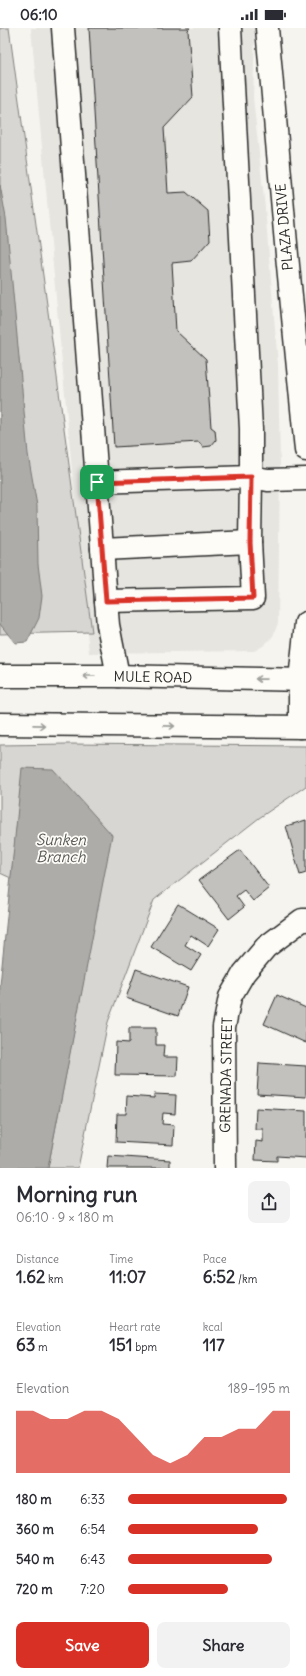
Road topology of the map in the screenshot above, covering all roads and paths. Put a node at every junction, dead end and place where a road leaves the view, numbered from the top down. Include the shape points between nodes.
1 (63, 28) edge
2 (230, 28) edge
3 (267, 28) edge
4 (304, 390) edge
5 (306, 450) edge
6 (251, 477) junction
7 (306, 479) edge
8 (97, 482) junction
9 (250, 542) junction
10 (102, 549) junction
11 (106, 601) junction
12 (306, 623) edge
13 (0, 676) edge
14 (118, 676) junction
15 (303, 680) edge
16 (0, 724) edge
17 (303, 727) edge
18 (306, 920) edge
19 (225, 1168) edge

1 - 8 street
2 - 6 street via 251,429
3 - 4 street, PLAZA DRIVE via 286,256
4 - 5 street, PLAZA DRIVE
6 - 7 street via 268,480
6 - 8 street
6 - 9 street
8 - 10 street
9 - 10 street
9 - 11 street via 253,598
10 - 11 street
11 - 14 street
12 - 15 street
14 -> 13 street, MULE ROAD
15 -> 14 street, MULE ROAD
15 - 17 street
16 -> 17 street
18 - 19 street, GRENADA STREET via 302,920 266,947 244,972 230,997 224,1027

